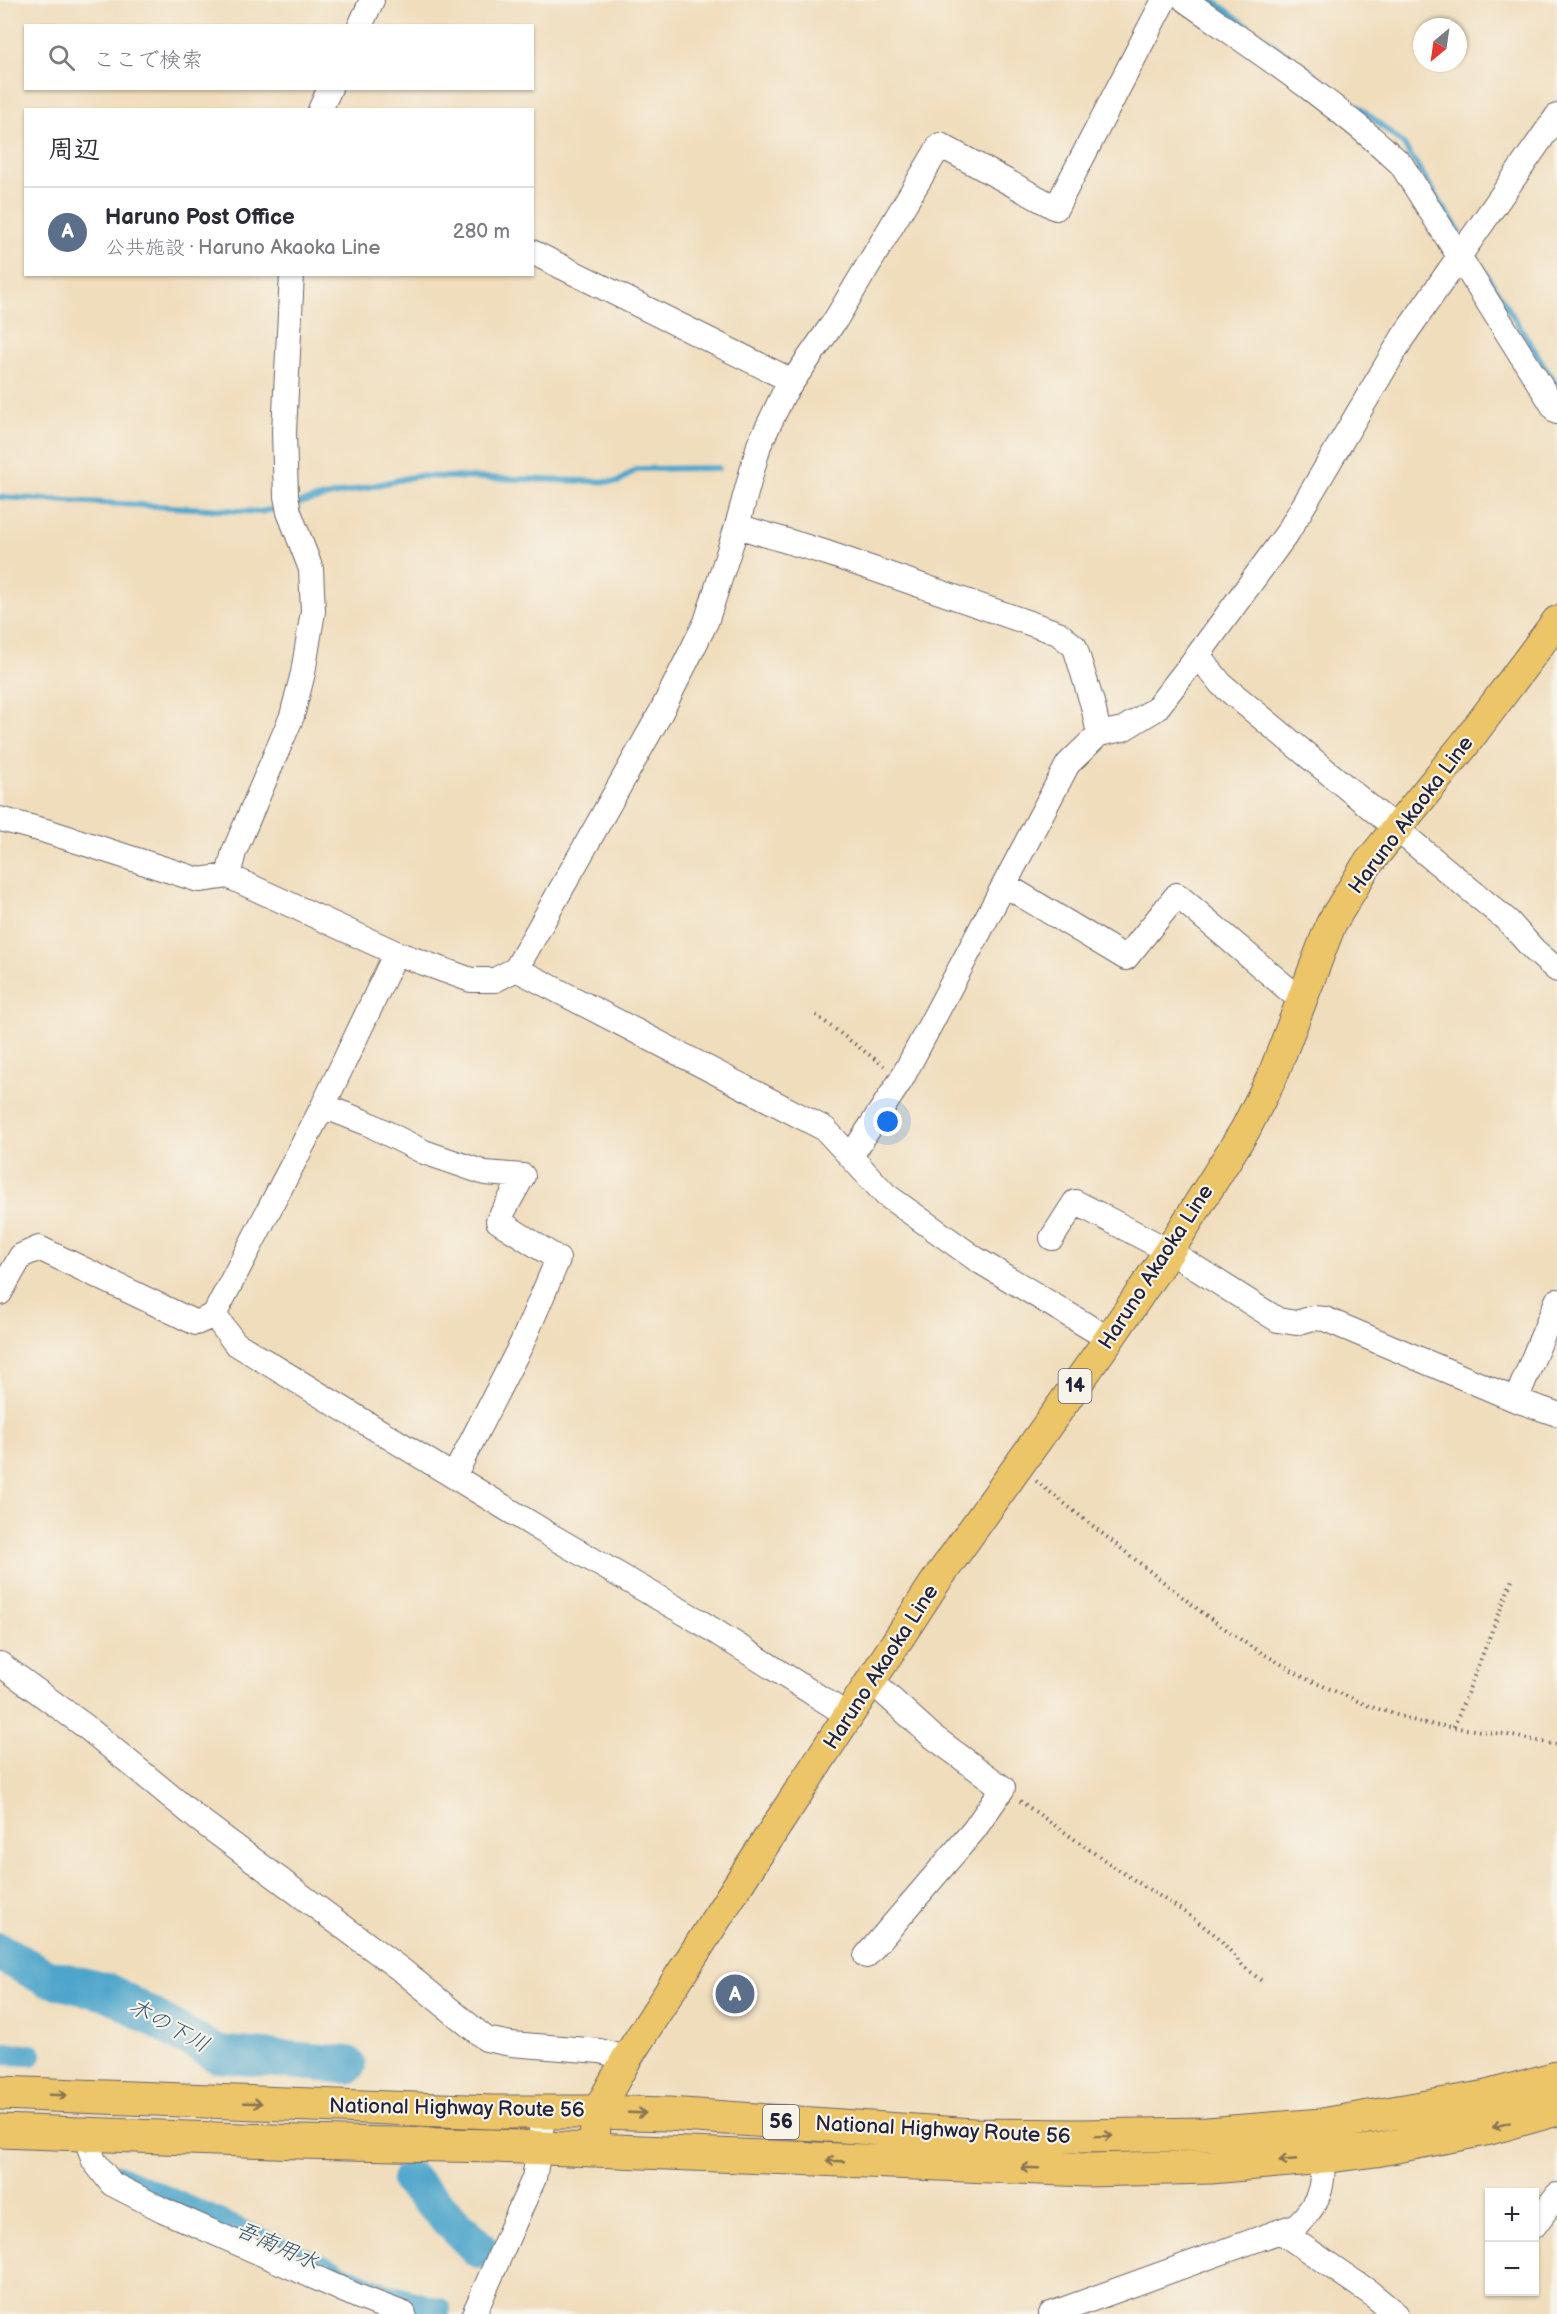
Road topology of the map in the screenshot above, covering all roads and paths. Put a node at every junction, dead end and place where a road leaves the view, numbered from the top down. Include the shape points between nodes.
1 (372, 0) edge
2 (1164, 0) edge
3 (1185, 0) edge
4 (361, 24) edge
5 (329, 90) edge
6 (321, 108) edge
7 (1557, 116) edge
8 (534, 253) edge
9 (1459, 254) junction
10 (292, 276) edge
11 (792, 381) junction
12 (1557, 412) edge
13 (736, 526) junction
14 (1557, 621) edge
15 (1198, 655) junction
16 (1099, 734) junction
17 (0, 819) edge
18 (1397, 828) junction
19 (228, 876) junction
20 (1005, 885) junction
21 (396, 953) junction
22 (516, 969) junction
23 (1557, 970) edge
24 (1302, 1001) junction
25 (816, 1015) dead end
26 (901, 1080) junction
27 (323, 1106) junction
28 (851, 1156) junction
29 (1052, 1238) dead end
30 (1169, 1251) junction
31 (0, 1293) edge
32 (1557, 1301) edge
33 (213, 1315) junction
34 (1109, 1340) junction
35 (1516, 1400) junction
36 (1557, 1414) edge
37 (1017, 1467) junction
38 (454, 1476) junction
39 (1512, 1580) dead end
40 (0, 1664) edge
41 (870, 1680) junction
42 (849, 1716) junction
43 (1454, 1727) junction
44 (1557, 1745) edge
45 (1003, 1788) junction
46 (866, 1956) dead end
47 (1263, 1982) dead end
48 (627, 2058) junction
49 (1557, 2078) edge
50 (0, 2093) edge
51 (1557, 2109) edge
52 (543, 2112) junction
53 (597, 2112) junction
54 (0, 2131) edge
55 (85, 2135) junction
56 (1322, 2141) junction
57 (540, 2150) junction
58 (593, 2151) junction
59 (1557, 2195) edge
60 (1539, 2219) edge
61 (1280, 2231) junction
62 (404, 2314) edge
63 (474, 2314) edge
64 (1051, 2314) edge
65 (1396, 2314) edge

1 - 4 street
2 - 11 street via 1056,208 940,145 836,319
3 - 9 street via 1314,91 1401,164
5 - 6 street
7 - 9 street
8 - 11 street
9 - 12 street
9 - 15 street via 1402,337 1288,532
10 - 19 street via 284,432 287,504 311,569 313,611 292,716 234,852
11 - 13 street via 759,445
13 - 16 street via 827,553 1058,633 1074,647
13 - 22 street via 706,622 660,714
14 - 18 main road, Haruno Akaoka Line / 14
15 - 16 street via 1156,709 1123,729
15 - 18 street via 1221,684
16 - 20 street via 1068,764
17 - 19 street via 199,880
18 - 23 street via 1508,921
18 - 24 main road, Haruno Akaoka Line / 14 via 1366,866 1331,924
19 - 21 street
20 - 24 street via 1126,958 1177,895
20 - 26 street
21 - 22 street via 471,980 495,980
21 - 27 street
22 - 28 street via 825,1129
24 - 30 main road, Haruno Akaoka Line / 14 via 1273,1075 1245,1130
25 - 26 path
26 - 28 street
27 - 33 street
27 - 38 street via 424,1152 485,1173 523,1176 498,1221 558,1259 522,1343
28 - 34 street via 886,1195 976,1259
29 - 30 street via 1075,1202
30 - 34 main road, Haruno Akaoka Line / 14
30 - 35 street via 1278,1320 1296,1323 1325,1319
31 - 33 street via 21,1256 39,1248 196,1323
32 - 35 street
33 - 38 street via 235,1343
34 - 37 main road, Haruno Akaoka Line / 14
35 - 36 street
37 - 41 main road, Haruno Akaoka Line / 14
37 - 43 path via 1250,1646 1307,1679 1369,1706 1422,1723
38 - 42 street via 697,1620
39 - 43 path
40 - 48 street via 486,2039 600,2051
41 - 42 main road, Haruno Akaoka Line / 14
41 - 45 street via 932,1736
42 - 48 main road, Haruno Akaoka Line / 14
43 - 44 path
45 - 46 street via 974,1830
45 - 47 path via 1218,1938
48 - 53 main road, Haruno Akaoka Line / 14
49 - 56 highway, National Highway Route 56 / 56
50 -> 52 highway, National Highway Route 56 / 56
51 -> 56 highway, National Highway Route 56 / 56 via 1490,2128 1376,2150
52 - 53 highway, National Highway Route 56 / 56
52 - 57 street
53 -> 56 highway, National Highway Route 56 / 56 via 973,2135 1207,2134
53 - 58 main road, Haruno Akaoka Line / 14
54 - 55 highway, National Highway Route 56 / 56
55 - 57 highway, National Highway Route 56 / 56
55 - 62 street via 94,2161 111,2184 337,2288
56 -> 58 highway, National Highway Route 56 / 56 via 1211,2167 1087,2170
56 - 61 street via 1322,2186 1313,2210 1297,2225
57 - 58 highway, National Highway Route 56 / 56
57 - 63 street via 534,2178
59 - 60 street
61 - 64 street
61 - 65 street

